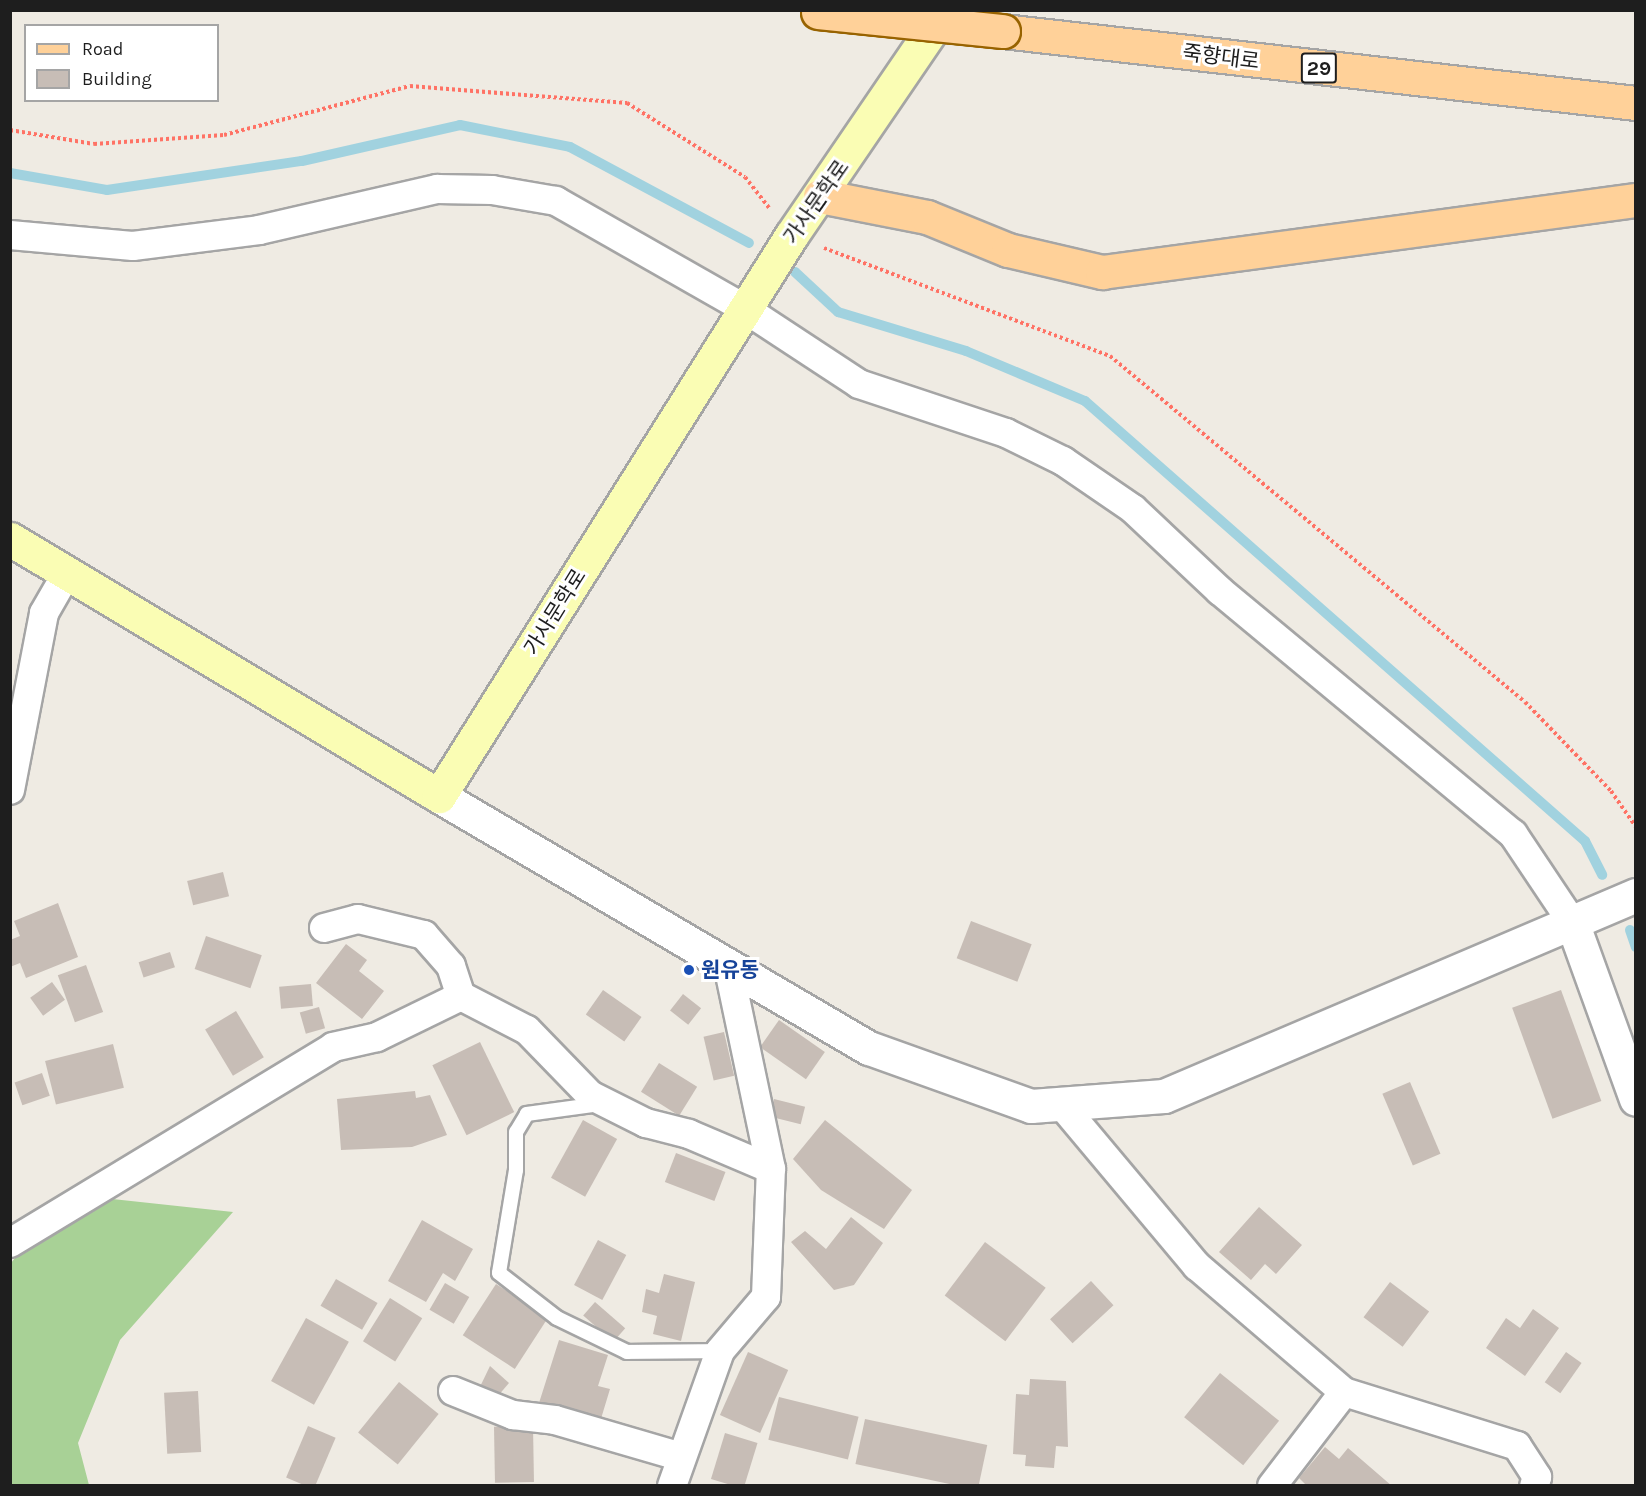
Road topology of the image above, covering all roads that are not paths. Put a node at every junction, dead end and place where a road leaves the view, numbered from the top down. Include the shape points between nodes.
1 (945, 10) edge
2 (812, 11) edge
3 (1635, 103) edge
4 (820, 196) junction
5 (1635, 200) edge
6 (10, 235) edge
7 (745, 309) junction
8 (10, 539) edge
9 (67, 573) junction
10 (10, 790) edge
11 (439, 796) junction
12 (1635, 895) edge
13 (1572, 922) junction
14 (324, 928) dead end
15 (728, 965) junction
16 (461, 996) junction
17 (1635, 1100) edge
18 (606, 1103) junction
19 (1061, 1104) junction
20 (771, 1169) junction
21 (10, 1243) edge
22 (720, 1351) junction
23 (453, 1391) dead end
24 (1344, 1392) junction
25 (678, 1456) junction
26 (672, 1485) edge
27 (1272, 1485) edge
28 (1534, 1485) edge

1 - 4 main road, 가사문학로
2 - 3 main road, 죽향대로 / 29, bridge
4 - 5 main road via 927,217 1008,250 1102,272
4 - 7 main road, 가사문학로
6 - 7 street via 134,246 259,231 437,189 492,190 556,201
7 - 11 main road, 가사문학로
7 - 13 street via 859,384 1006,433 1063,461 1133,509 1220,591 1513,834
8 - 9 main road
9 - 10 street via 44,613
9 - 11 main road
11 - 15 street
12 - 13 street
13 - 17 street
13 - 19 street via 1164,1096
14 - 16 street via 358,920 424,935 451,966
15 - 19 street via 870,1048 1031,1106
15 - 20 street
16 - 18 street via 527,1030 590,1095
16 - 21 street via 377,1037 333,1047
18 - 20 street
18 - 22 lane via 527,1114 516,1132 516,1170 499,1273 557,1318 627,1352
19 - 24 street via 1197,1266
20 - 22 street via 766,1297
22 - 25 street
23 - 25 street via 513,1415 555,1420
24 - 27 street
24 - 28 street via 1517,1446 1537,1477
25 - 26 street

